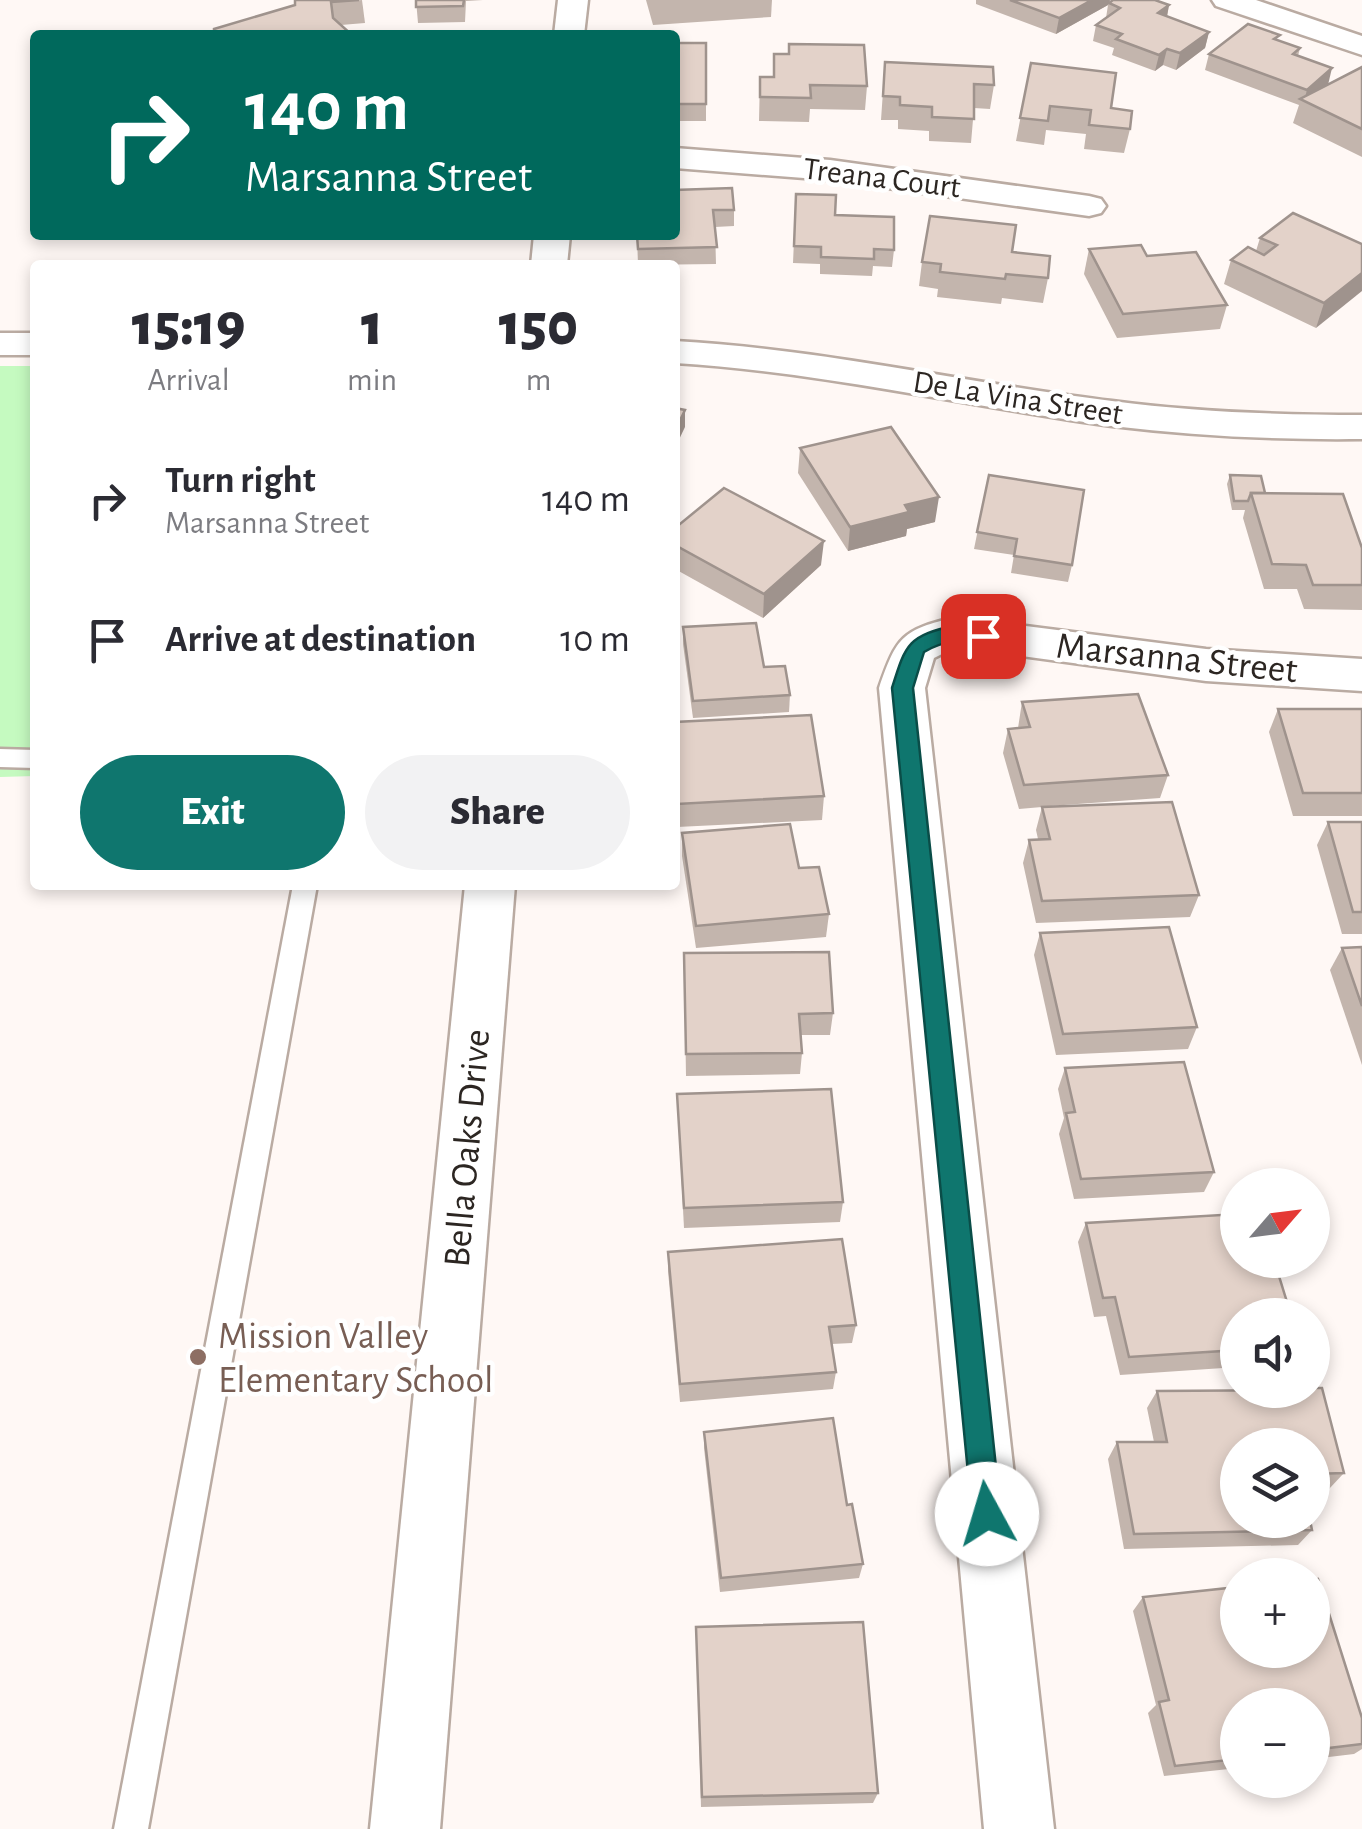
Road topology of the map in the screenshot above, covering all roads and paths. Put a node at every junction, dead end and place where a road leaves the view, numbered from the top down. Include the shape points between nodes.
1 (573, 0) edge
2 (1226, 0) edge
3 (570, 30) edge
4 (1362, 46) edge
5 (680, 158) edge
6 (1088, 206) dead end
7 (0, 344) edge
8 (30, 344) edge
9 (680, 353) edge
10 (1362, 427) edge
11 (1362, 675) edge
12 (0, 758) edge
13 (30, 759) edge
14 (305, 890) edge
15 (490, 890) edge
16 (130, 1829) edge
17 (404, 1829) edge
18 (1019, 1829) edge

1 - 3 street
2 - 4 street
5 - 6 street, Treana Court via 830,170
7 - 8 street
9 - 10 street, De La Vina Street via 856,371 1114,412
11 - 18 street, Marsanna Street via 1206,665 956,632 915,648 902,688
12 - 13 lane
14 - 16 lane
15 - 17 street, Bella Oaks Drive

